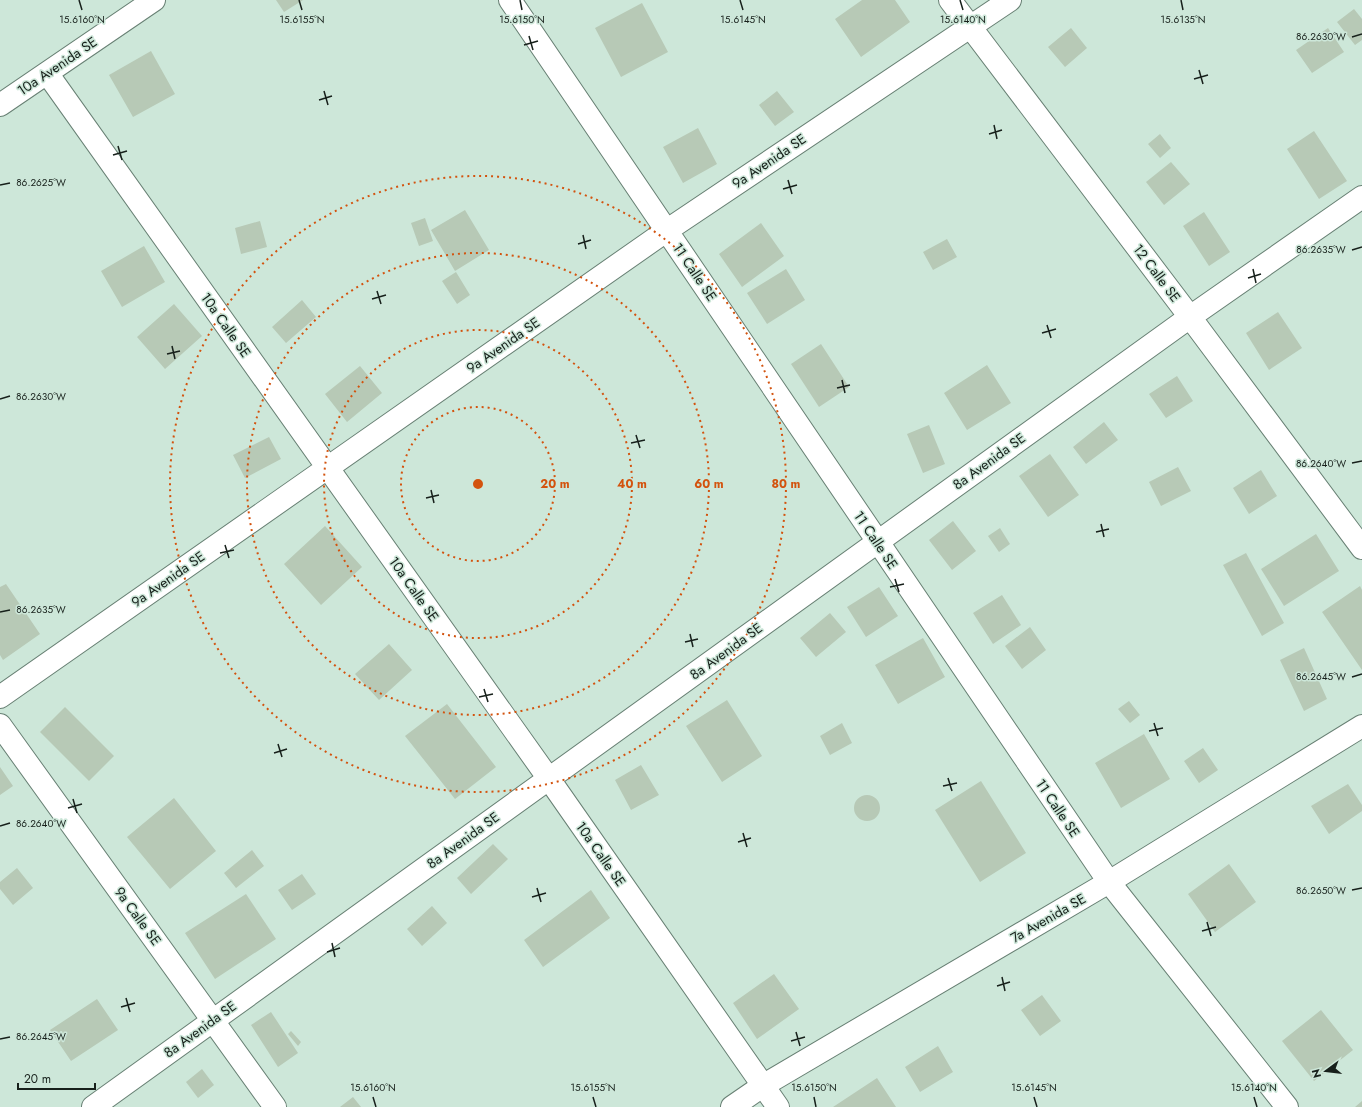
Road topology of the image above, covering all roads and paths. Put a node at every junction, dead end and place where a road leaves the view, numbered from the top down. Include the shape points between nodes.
1 (154, 0) edge
2 (510, 0) edge
3 (950, 0) edge
4 (1010, 0) edge
5 (970, 26) junction
6 (47, 73) junction
7 (0, 105) edge
8 (1362, 197) edge
9 (666, 230) junction
10 (1190, 317) junction
11 (327, 468) junction
12 (877, 542) junction
13 (1362, 548) edge
14 (0, 698) edge
15 (0, 726) edge
16 (1362, 726) edge
17 (549, 779) junction
18 (1109, 882) junction
19 (213, 1020) junction
20 (764, 1085) junction
21 (93, 1107) edge
22 (276, 1107) edge
23 (732, 1107) edge
24 (778, 1107) edge
25 (1287, 1107) edge

1 - 6 street, 10a Avenida SE
2 - 9 street, 11 Calle SE
3 - 5 street, 12 Calle SE
4 - 5 street, 9a Avenida SE
5 - 9 street, 9a Avenida SE
5 - 10 street, 12 Calle SE
6 - 7 street, 10a Avenida SE
6 - 11 street, 10a Calle SE
8 - 10 street, 8a Avenida SE
9 - 11 street, 9a Avenida SE
9 - 12 street, 11 Calle SE
10 - 12 street, 8a Avenida SE
10 - 13 street, 12 Calle SE
11 - 14 street, 9a Avenida SE
11 - 17 street, 10a Calle SE
12 - 17 street, 8a Avenida SE
12 - 18 street, 11 Calle SE
15 - 19 street, 9a Calle SE
16 - 18 street, 7a Avenida SE
17 - 19 street, 8a Avenida SE
17 - 20 street, 10a Calle SE
18 - 20 street, 7a Avenida SE
18 - 25 street, 11 Calle SE
19 - 21 street, 8a Avenida SE
19 - 22 street, 9a Calle SE
20 - 23 street, 7a Avenida SE
20 - 24 street, 10a Calle SE

